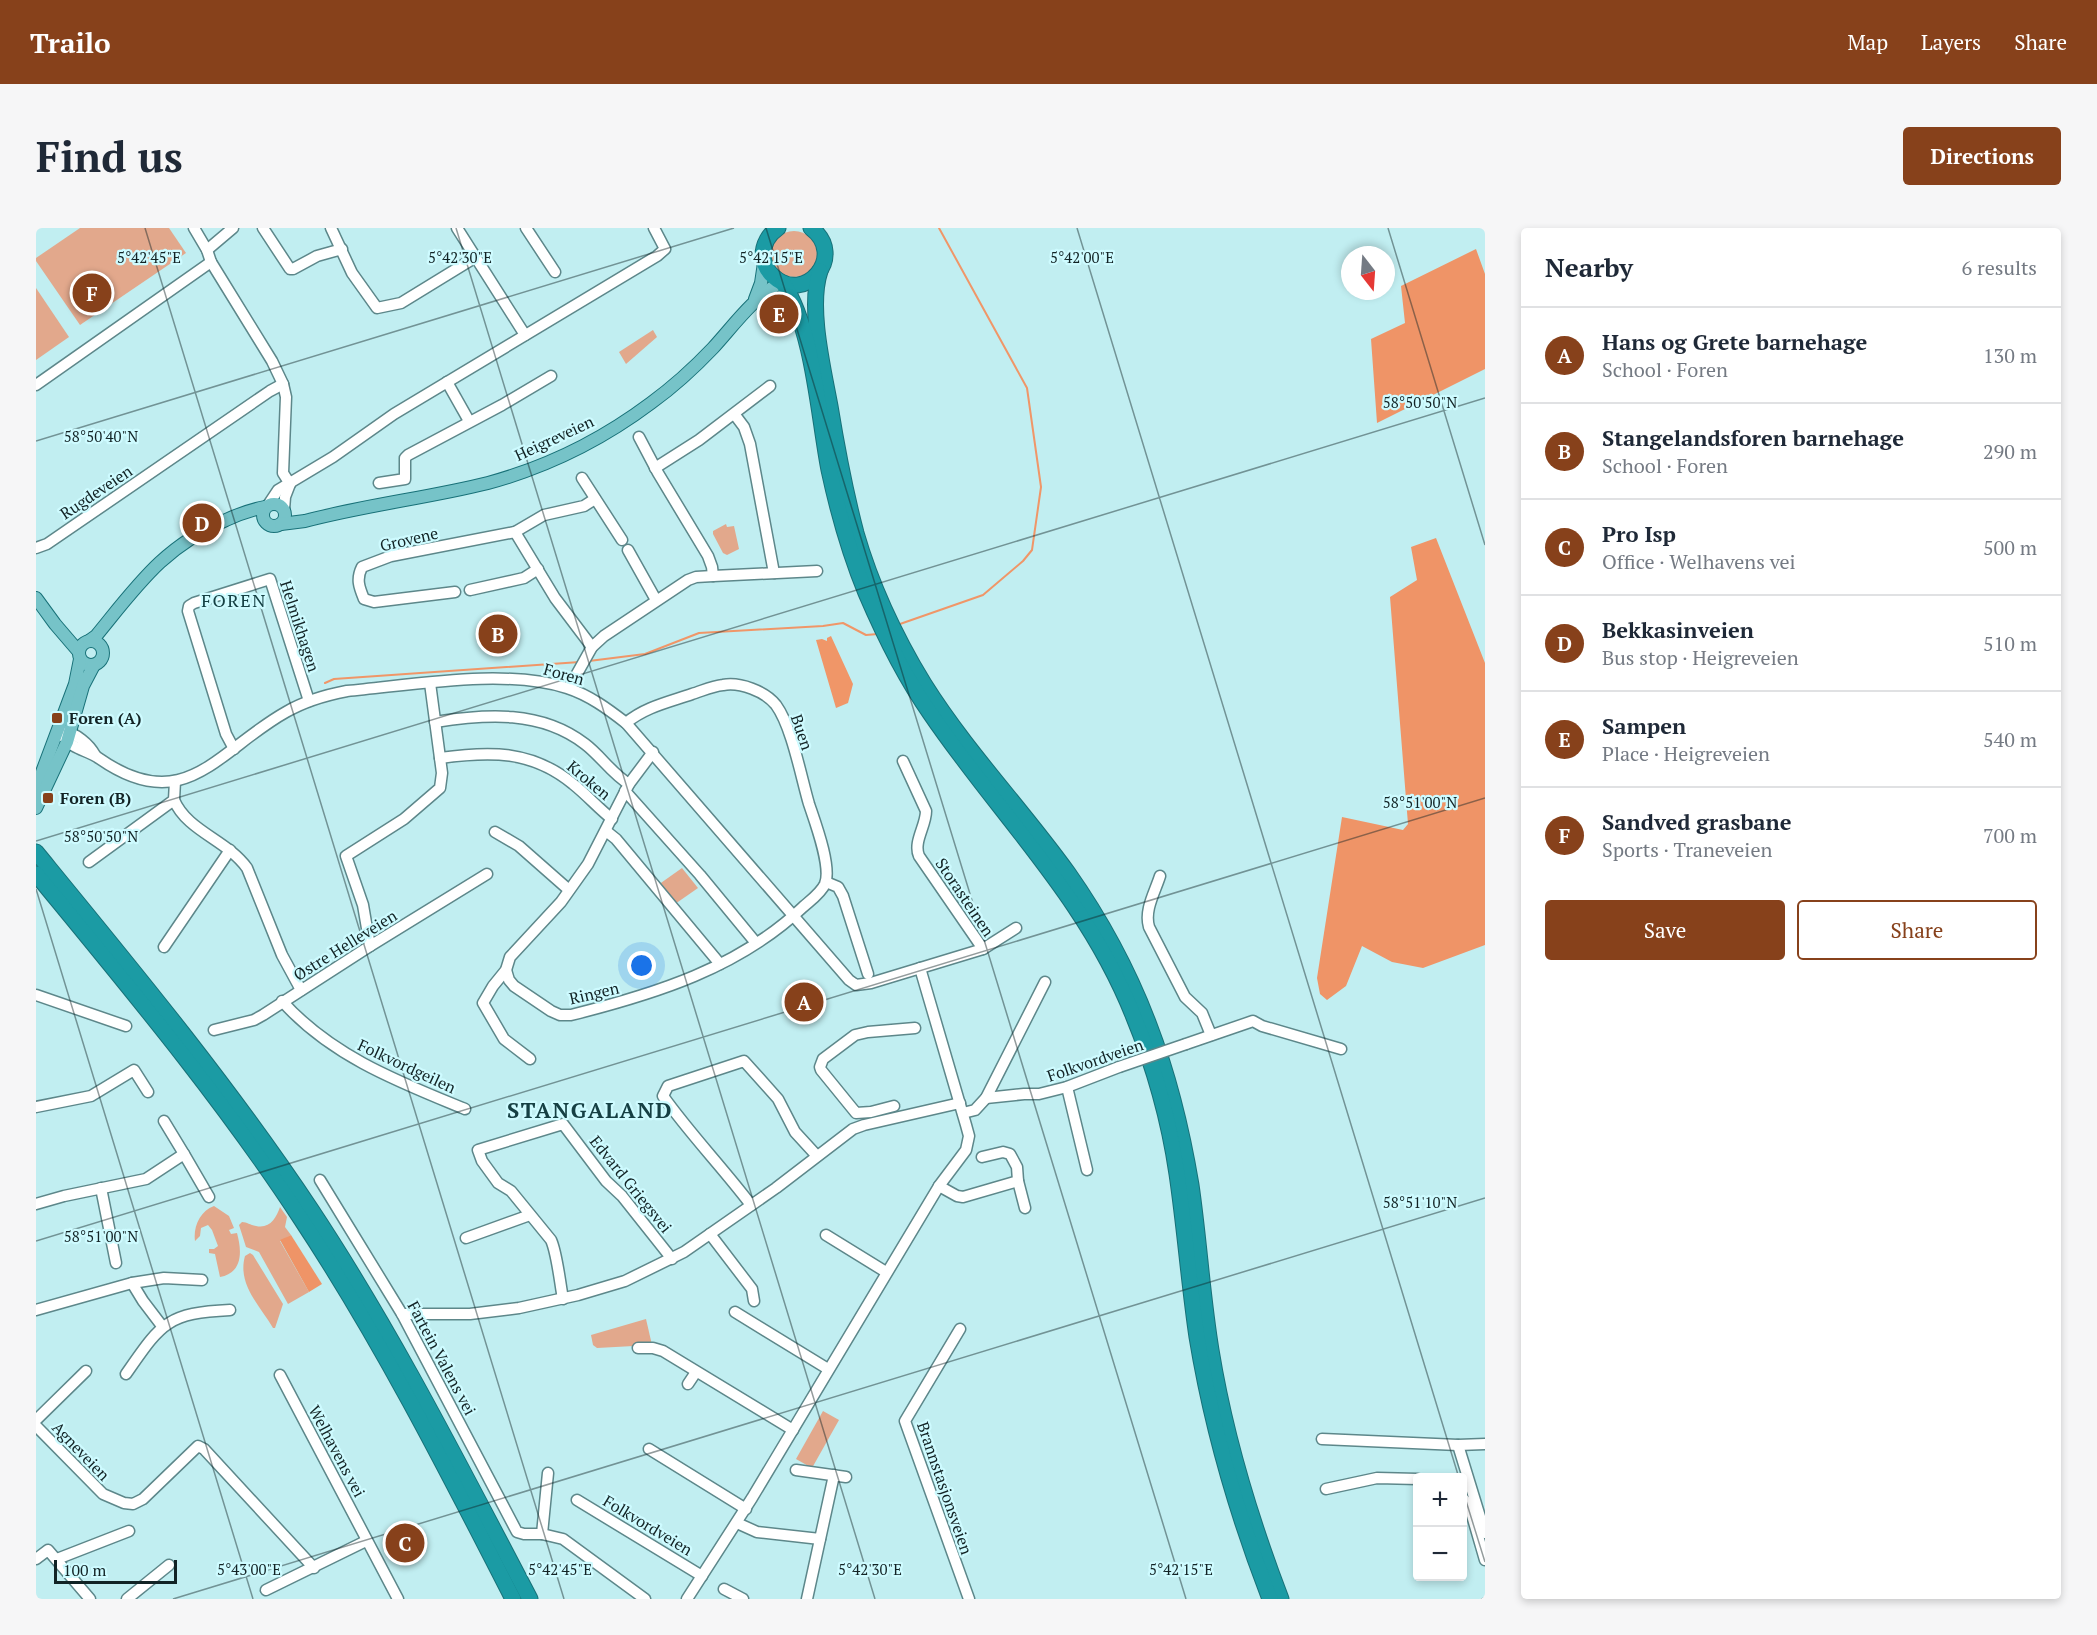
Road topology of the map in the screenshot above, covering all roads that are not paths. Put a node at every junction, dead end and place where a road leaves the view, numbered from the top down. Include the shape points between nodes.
1 (194, 228) edge
2 (233, 228) edge
3 (263, 228) edge
4 (331, 228) edge
5 (457, 228) edge
6 (526, 228) edge
7 (654, 228) edge
8 (772, 231) edge
9 (819, 232) edge
10 (342, 249) junction
11 (207, 250) junction
12 (476, 257) junction
13 (211, 262) junction
14 (764, 263) junction
15 (820, 271) junction
16 (555, 272) dead end
17 (782, 283) junction
18 (754, 300) junction
19 (525, 335) junction
20 (551, 376) dead end
21 (447, 382) junction
22 (283, 384) junction
23 (36, 385) edge
24 (770, 386) dead end
25 (735, 414) junction
26 (469, 421) junction
27 (639, 437) dead end
28 (655, 468) junction
29 (582, 478) dead end
30 (380, 483) dead end
31 (290, 484) junction
32 (595, 499) junction
33 (267, 506) junction
34 (284, 510) junction
35 (321, 516) junction
36 (230, 518) junction
37 (264, 522) junction
38 (281, 524) junction
39 (515, 532) junction
40 (36, 548) edge
41 (538, 569) junction
42 (817, 571) dead end
43 (774, 573) junction
44 (713, 576) junction
45 (470, 590) dead end
46 (455, 592) dead end
47 (36, 598) edge
48 (657, 600) junction
49 (124, 603) junction
50 (877, 604) junction
51 (102, 647) junction
52 (592, 647) junction
53 (83, 648) junction
54 (903, 658) junction
55 (94, 665) junction
56 (430, 683) junction
57 (569, 688) junction
58 (309, 701) junction
59 (435, 722) junction
60 (626, 723) junction
61 (66, 734) junction
62 (234, 749) junction
63 (653, 752) junction
64 (440, 758) junction
65 (903, 761) dead end
66 (175, 781) junction
67 (627, 787) junction
68 (36, 788) edge
69 (174, 800) junction
70 (36, 808) edge
71 (612, 819) junction
72 (606, 831) junction
73 (495, 832) dead end
74 (230, 850) junction
75 (36, 852) edge
76 (89, 862) dead end
77 (487, 874) dead end
78 (44, 876) edge
79 (1161, 876) dead end
80 (826, 882) junction
81 (569, 890) junction
82 (793, 916) junction
83 (1016, 928) dead end
84 (756, 943) junction
85 (370, 946) junction
86 (164, 947) dead end
87 (983, 950) junction
88 (720, 964) junction
89 (920, 968) junction
90 (506, 970) junction
91 (868, 974) dead end
92 (1045, 982) dead end
93 (301, 990) junction
94 (36, 995) edge
95 (282, 1001) junction
96 (126, 1026) dead end
97 (915, 1028) dead end
98 (214, 1030) dead end
99 (1211, 1035) junction
100 (1341, 1049) dead end
101 (530, 1059) dead end
102 (1067, 1088) junction
103 (148, 1092) dead end
104 (986, 1098) junction
105 (894, 1106) dead end
106 (36, 1107) edge
107 (961, 1108) junction
108 (465, 1109) dead end
109 (164, 1121) dead end
110 (184, 1154) junction
111 (817, 1156) junction
112 (982, 1157) dead end
113 (1087, 1170) dead end
114 (320, 1180) dead end
115 (1018, 1181) junction
116 (939, 1186) junction
117 (101, 1188) junction
118 (209, 1197) dead end
119 (36, 1204) edge
120 (751, 1205) junction
121 (1025, 1208) dead end
122 (530, 1215) junction
123 (710, 1234) junction
124 (826, 1236) dead end
125 (466, 1238) dead end
126 (672, 1258) junction
127 (116, 1263) dead end
128 (886, 1272) junction
129 (202, 1280) dead end
130 (132, 1283) junction
131 (563, 1299) junction
132 (754, 1301) dead end
133 (36, 1310) edge
134 (230, 1310) dead end
135 (735, 1312) dead end
136 (402, 1314) junction
137 (162, 1326) junction
138 (960, 1329) dead end
139 (638, 1348) dead end
140 (828, 1370) junction
141 (86, 1371) dead end
142 (696, 1372) junction
143 (126, 1374) dead end
144 (280, 1375) dead end
145 (688, 1384) dead end
146 (36, 1420) edge
147 (36, 1426) edge
148 (793, 1430) junction
149 (1323, 1439) dead end
150 (1485, 1444) edge
151 (1458, 1445) junction
152 (649, 1449) dead end
153 (796, 1470) dead end
154 (548, 1473) dead end
155 (834, 1475) junction
156 (846, 1477) dead end
157 (1413, 1479) edge
158 (1326, 1489) dead end
159 (577, 1500) dead end
160 (1467, 1503) edge
161 (746, 1509) junction
162 (737, 1523) junction
163 (129, 1530) dead end
164 (1485, 1533) edge
165 (542, 1534) junction
166 (820, 1539) junction
167 (366, 1541) junction
168 (57, 1558) junction
169 (36, 1559) edge
170 (1485, 1560) edge
171 (169, 1565) dead end
172 (314, 1568) junction
173 (702, 1576) junction
174 (724, 1588) dead end
175 (266, 1590) dead end
176 (90, 1599) edge
177 (127, 1599) edge
178 (398, 1599) edge
179 (513, 1599) edge
180 (530, 1599) edge
181 (645, 1599) edge
182 (687, 1599) edge
183 (743, 1599) edge
184 (807, 1599) edge
185 (969, 1599) edge
186 (1270, 1599) edge
187 (1281, 1599) edge

1 - 11 street
2 - 11 street
3 - 10 street via 290,269
4 - 10 street
5 - 12 street
6 - 16 street
7 - 19 street via 665,249 657,256
8 - 14 highway via 763,250
9 - 15 highway via 825,255
10 - 12 street via 352,273 377,308 401,303
11 - 13 street
12 - 19 street
13 - 22 street
13 - 23 street
14 - 17 highway
14 - 18 main road, Heigreveien
15 - 17 highway via 804,284
15 - 50 highway via 816,308 827,390 840,465
17 - 18 main road, Heigreveien
17 - 50 highway via 794,302 802,329 843,526 856,567
18 - 35 main road, Heigreveien via 711,350 668,390 628,419 572,451 490,482
19 - 21 street
20 - 26 street
21 - 26 street
21 - 31 street
22 - 31 street via 283,472
22 - 40 street, Rugdeveien
24 - 25 street
25 - 28 street
25 - 43 street via 750,444
26 - 30 street via 408,454 405,479
27 - 28 street
28 - 44 street via 708,556
29 - 32 street
31 - 33 street via 278,490
31 - 34 street
32 - 39 street, Grovene via 584,506 544,515
32 - 48 street
33 - 34 main road, Heigreveien via 277,504
33 - 36 main road
33 - 37 main road via 262,513
34 - 35 main road, Heigreveien
34 - 38 main road
35 - 38 main road, Heigreveien
36 - 37 main road, Heigreveien
36 - 49 main road via 168,554
37 - 38 main road, Heigreveien
39 - 41 street
39 - 46 street, Grovene via 391,556 362,567 358,575 364,599 374,602 437,601
41 - 45 street via 524,578
41 - 52 street
42 - 43 street
43 - 44 street
44 - 48 street via 688,580
47 - 53 main road via 55,624
48 - 52 street
49 - 51 main road
49 - 53 main road
50 - 54 highway
51 - 53 main road via 97,642
51 - 55 main road via 102,658
52 - 57 street
53 - 55 main road via 86,664
53 - 61 main road
54 - 186 highway via 915,691 1072,900 1107,957 1134,1017 1170,1133 1197,1335 1218,1440 1245,1535
54 - 187 highway via 1067,872 1120,960 1149,1024 1181,1131 1219,1398 1248,1507
55 - 61 main road
56 - 57 street, Foren via 499,678
56 - 58 street, Foren via 347,691
56 - 59 street
57 - 60 street, Foren
58 - 62 street, Foren via 286,712
58 - 62 street, Helmikhagen via 270,579 189,606 226,734
59 - 64 street
59 - 67 street via 501,716 549,724 584,743
60 - 63 street, Foren
60 - 80 street, Buen via 645,710 724,684 745,686 775,704 790,738 812,813
61 - 66 street, Foren via 88,754 118,771 156,782
61 - 68 main road
61 - 70 main road
62 - 66 street, Foren via 200,772
63 - 67 street
63 - 82 street, Foren
64 - 71 street, Kroken via 498,753 535,761 573,783
64 - 85 street via 442,779 432,797 346,856 363,905
65 - 87 street, Storasteinen via 926,811 917,851
66 - 69 street
67 - 71 street
67 - 84 street
69 - 74 street via 183,816
69 - 76 street
71 - 72 street
72 - 81 street
72 - 88 street
73 - 81 street via 519,846
74 - 86 street
74 - 93 street via 247,868 282,955
75 - 78 highway
77 - 85 street, Østre Helleveien
78 - 179 highway via 218,1101 301,1219 410,1402
78 - 180 highway via 229,1093 314,1213 422,1395
79 - 99 street via 1147,921 1185,997 1202,1013
80 - 82 street
80 - 91 street via 838,887 843,896
81 - 90 street via 510,957
82 - 84 street, Ringen
82 - 89 street, Foren via 856,985
83 - 87 street
84 - 88 street, Ringen
85 - 93 street, Østre Helleveien
87 - 89 street
88 - 90 street, Ringen via 639,998 571,1015 551,1011 514,986
89 - 107 street, Folkvordveien
90 - 101 street via 483,1003 504,1039
92 - 104 street, Folkvordveien
93 - 95 street, Østre Helleveien
94 - 96 street
95 - 98 street, Østre Helleveien via 254,1020
95 - 108 street, Folkvordgeilen via 292,1013 356,1061
97 - 105 street via 860,1033 821,1063 821,1070 856,1113
99 - 100 street, Folkvordveien via 1253,1021
99 - 102 street, Folkvordveien, bridge
102 - 104 street, Folkvordveien
102 - 113 street
103 - 106 street via 134,1070 91,1096
104 - 107 street, Folkvordveien via 975,1110
107 - 111 street, Edvard Griegsvei via 864,1125 842,1135
107 - 116 street, Folkvordveien via 968,1144
109 - 110 street
110 - 117 street via 146,1179
110 - 118 street
111 - 120 street, Edvard Griegsvei
111 - 120 street via 795,1132 778,1099 744,1061 668,1086 663,1096 672,1109
112 - 115 street via 1010,1154 1017,1167
114 - 136 street, Fartein Valens vei
115 - 116 street via 963,1197
115 - 121 street
116 - 128 street, Folkvordveien
117 - 119 street
117 - 127 street
120 - 123 street, Edvard Griegsvei
122 - 125 street
122 - 126 street, Edvard Griegsvei via 511,1191 498,1183 478,1150 563,1124
122 - 131 street, Edvard Griegsvei via 555,1249
123 - 126 street, Edvard Griegsvei
123 - 132 street via 752,1289
124 - 128 street
126 - 131 street, Edvard Griegsvei via 625,1281
128 - 140 street, Folkvordveien
129 - 130 street via 164,1278
130 - 133 street
130 - 137 street
131 - 136 street, Edvard Griegsvei via 470,1314
134 - 137 street via 201,1312
135 - 140 street
136 - 165 street, Fartein Valens vei via 513,1526 524,1534
137 - 143 street
138 - 185 street, Brannstasjonsveien via 905,1421
139 - 142 street via 663,1351
140 - 148 street, Folkvordveien
141 - 146 street
142 - 145 street
142 - 148 street
144 - 167 street, Welhavens vei
147 - 172 street, Agneveien via 103,1494 124,1503 143,1499 198,1446 209,1452
148 - 161 street, Folkvordveien
149 - 151 street
150 - 151 street
151 - 164 street
152 - 161 street
153 - 155 street
154 - 165 street
155 - 156 street
155 - 166 street
157 - 158 street via 1377,1478
159 - 173 street, Folkvordveien
160 - 170 street
161 - 162 street, Folkvordveien
162 - 166 street via 757,1532
162 - 173 street, Folkvordveien
163 - 168 street
165 - 181 street, Fartein Valens vei via 562,1539
166 - 184 street
167 - 172 street
167 - 178 street, Welhavens vei
168 - 169 street via 48,1550
168 - 176 street
171 - 177 street
172 - 175 street
173 - 182 street, Folkvordveien
174 - 183 street

